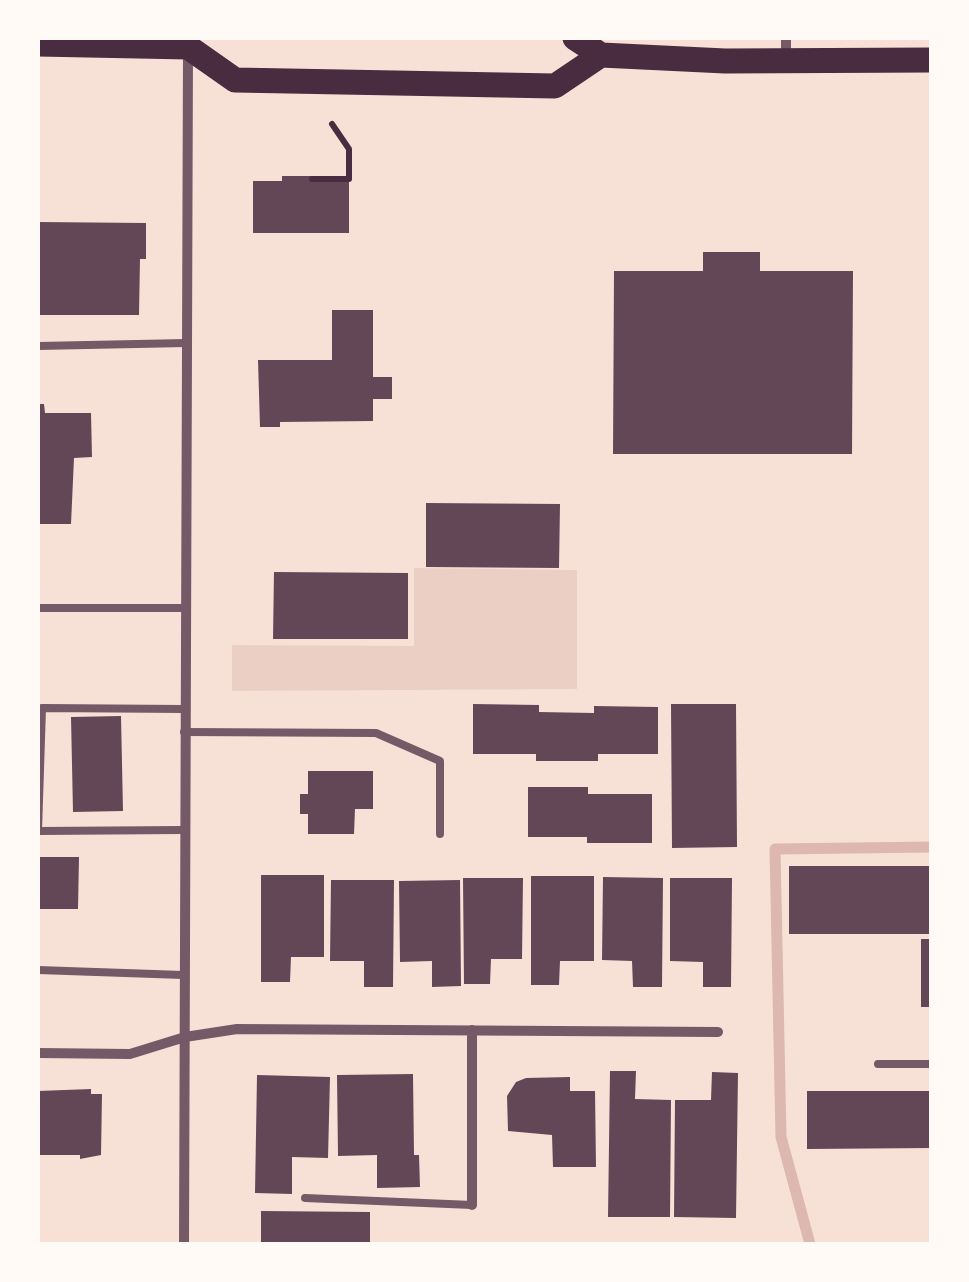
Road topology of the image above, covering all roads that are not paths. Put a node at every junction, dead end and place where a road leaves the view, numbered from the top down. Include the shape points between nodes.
1 (575, 38) edge
2 (147, 42) edge
3 (195, 42) edge
4 (38, 44) edge
5 (786, 49) edge
6 (601, 55) junction
7 (932, 60) edge
8 (186, 343) junction
9 (38, 346) edge
10 (41, 608) dead end
11 (184, 608) junction
12 (184, 709) junction
13 (184, 732) junction
14 (183, 830) junction
15 (38, 831) edge
16 (440, 834) dead end
17 (38, 970) edge
18 (183, 974) junction
19 (472, 1030) junction
20 (718, 1032) dead end
21 (185, 1037) junction
22 (38, 1054) edge
23 (878, 1064) dead end
24 (932, 1064) edge
25 (305, 1198) dead end
26 (472, 1205) joint
27 (184, 1244) edge

1 - 6 main road
2 - 3 main road
2 - 4 main road
3 - 6 main road via 236,80 555,86
3 - 8 street
5 - 6 main road
5 - 7 main road
8 - 9 lane
8 - 11 street
10 - 11 lane
11 - 12 street
12 - 13 street
12 - 15 lane via 42,708
13 - 14 street
13 - 16 lane via 376,733 440,760
14 - 15 lane
14 - 18 street
17 - 18 lane
18 - 21 street
19 - 20 street
19 - 21 street via 237,1029
19 - 26 street
21 - 22 street via 130,1054
21 - 27 street
23 - 24 lane
25 - 26 lane

